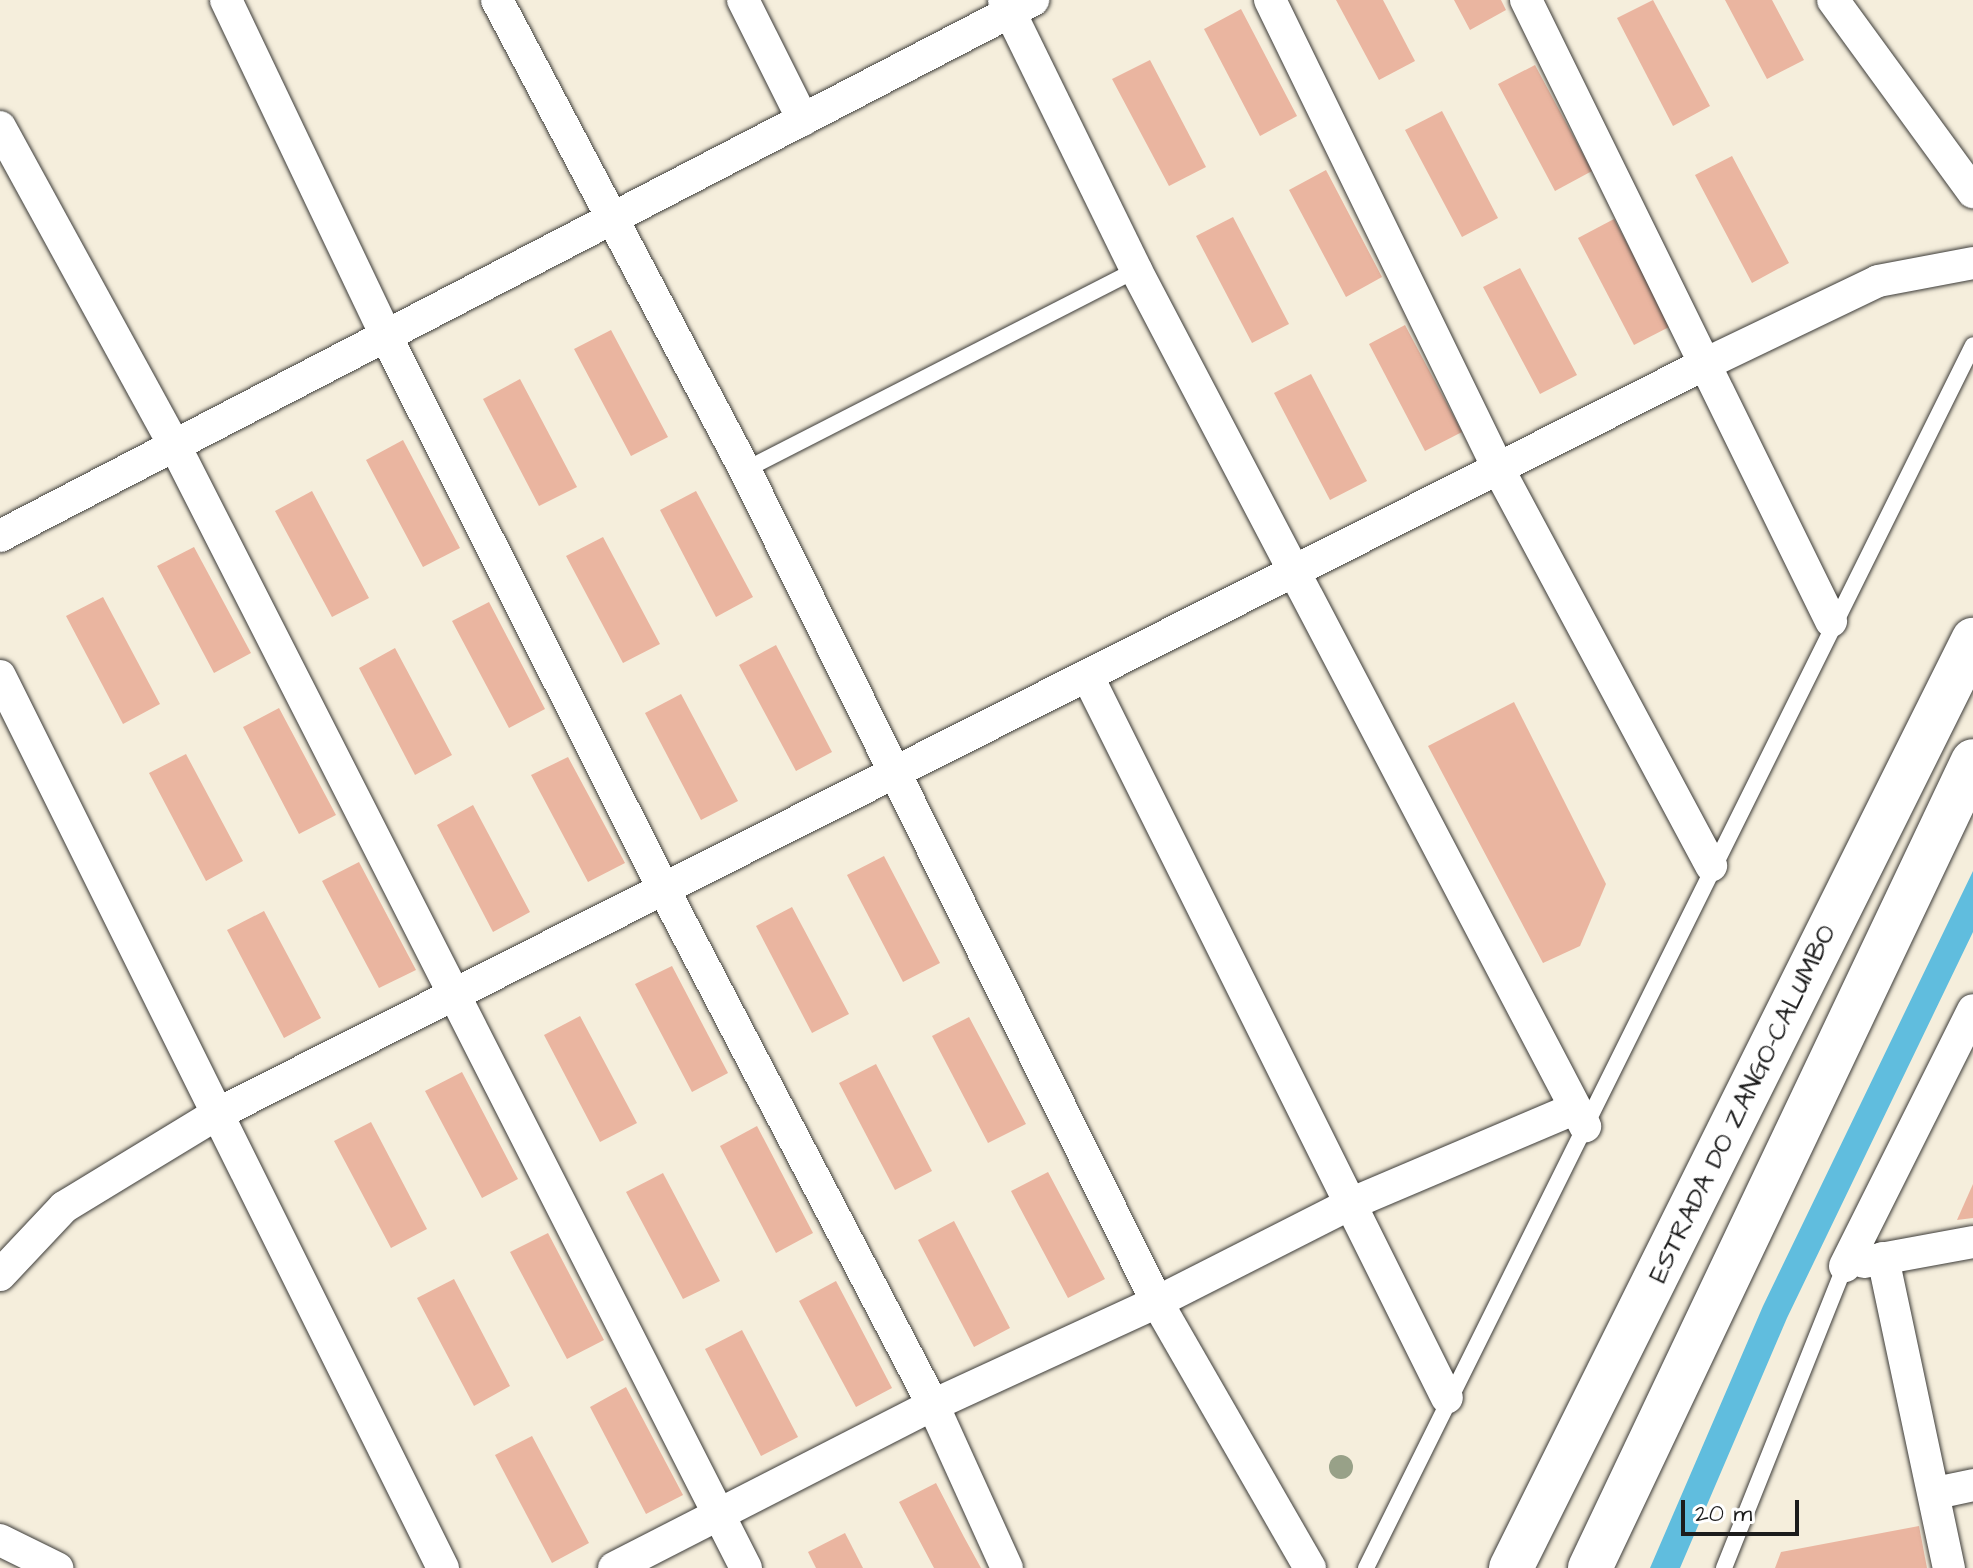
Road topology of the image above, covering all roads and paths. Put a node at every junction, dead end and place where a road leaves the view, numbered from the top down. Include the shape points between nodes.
1 (226, 0) edge
2 (497, 0) edge
3 (743, 0) edge
4 (1270, 0) edge
5 (1526, 0) edge
6 (1833, 0) edge
7 (1016, 4) edge
8 (803, 120) junction
9 (0, 127) edge
10 (1973, 192) edge
11 (611, 219) junction
12 (1973, 263) edge
13 (1136, 270) junction
14 (385, 334) junction
15 (1973, 345) edge
16 (1703, 365) junction
17 (175, 446) junction
18 (745, 470) junction
19 (1499, 470) junction
20 (0, 536) edge
21 (1297, 571) junction
22 (1831, 621) junction
23 (1973, 640) edge
24 (0, 676) edge
25 (1088, 677) junction
26 (1973, 761) edge
27 (893, 774) junction
28 (1711, 866) junction
29 (662, 886) junction
30 (454, 994) junction
31 (1973, 1010) edge
32 (217, 1114) junction
33 (1580, 1118) junction
34 (1350, 1204) junction
35 (1973, 1242) edge
36 (1883, 1258) junction
37 (1845, 1266) junction
38 (0, 1275) edge
39 (1157, 1302) junction
40 (1447, 1398) junction
41 (933, 1405) junction
42 (1973, 1485) edge
43 (1936, 1493) junction
44 (718, 1514) junction
45 (0, 1540) edge
46 (57, 1568) edge
47 (443, 1568) edge
48 (614, 1568) edge
49 (746, 1568) edge
50 (1007, 1568) edge
51 (1310, 1568) edge
52 (1366, 1568) edge
53 (1511, 1568) edge
54 (1590, 1568) edge
55 (1724, 1568) edge
56 (1949, 1568) edge

1 - 14 street
2 - 11 street
3 - 8 street
4 - 19 street
5 - 16 street
6 - 10 street
7 - 8 street
7 - 13 street
8 - 11 street
9 - 17 street
11 - 14 street
11 - 18 street
12 - 16 street via 1878,281
13 - 18 lane
13 - 21 street
14 - 17 street
14 - 29 street
15 - 22 lane
16 - 19 street
16 - 22 street
17 - 20 street
17 - 30 street
18 - 27 street
19 - 21 street
19 - 28 street
21 - 25 street
21 - 33 street
22 - 28 lane
23 - 53 main road, ESTRADA DO ZANGO-CALUMBO
24 - 32 street
25 - 27 street
25 - 34 street
26 - 54 main road
27 - 29 street
27 - 39 street
28 - 33 lane
29 - 30 street
29 - 41 street
30 - 32 street
30 - 44 street
31 - 37 street
32 - 38 street via 64,1207
32 - 47 street
33 - 34 street
33 - 40 lane
34 - 39 street
34 - 40 street
35 - 36 street
36 - 37 street
36 - 43 street
37 - 55 lane
39 - 41 street
39 - 51 street
40 - 52 lane
41 - 44 street
41 - 50 street
42 - 43 street
43 - 56 street
44 - 48 street
44 - 49 street
45 - 46 street

